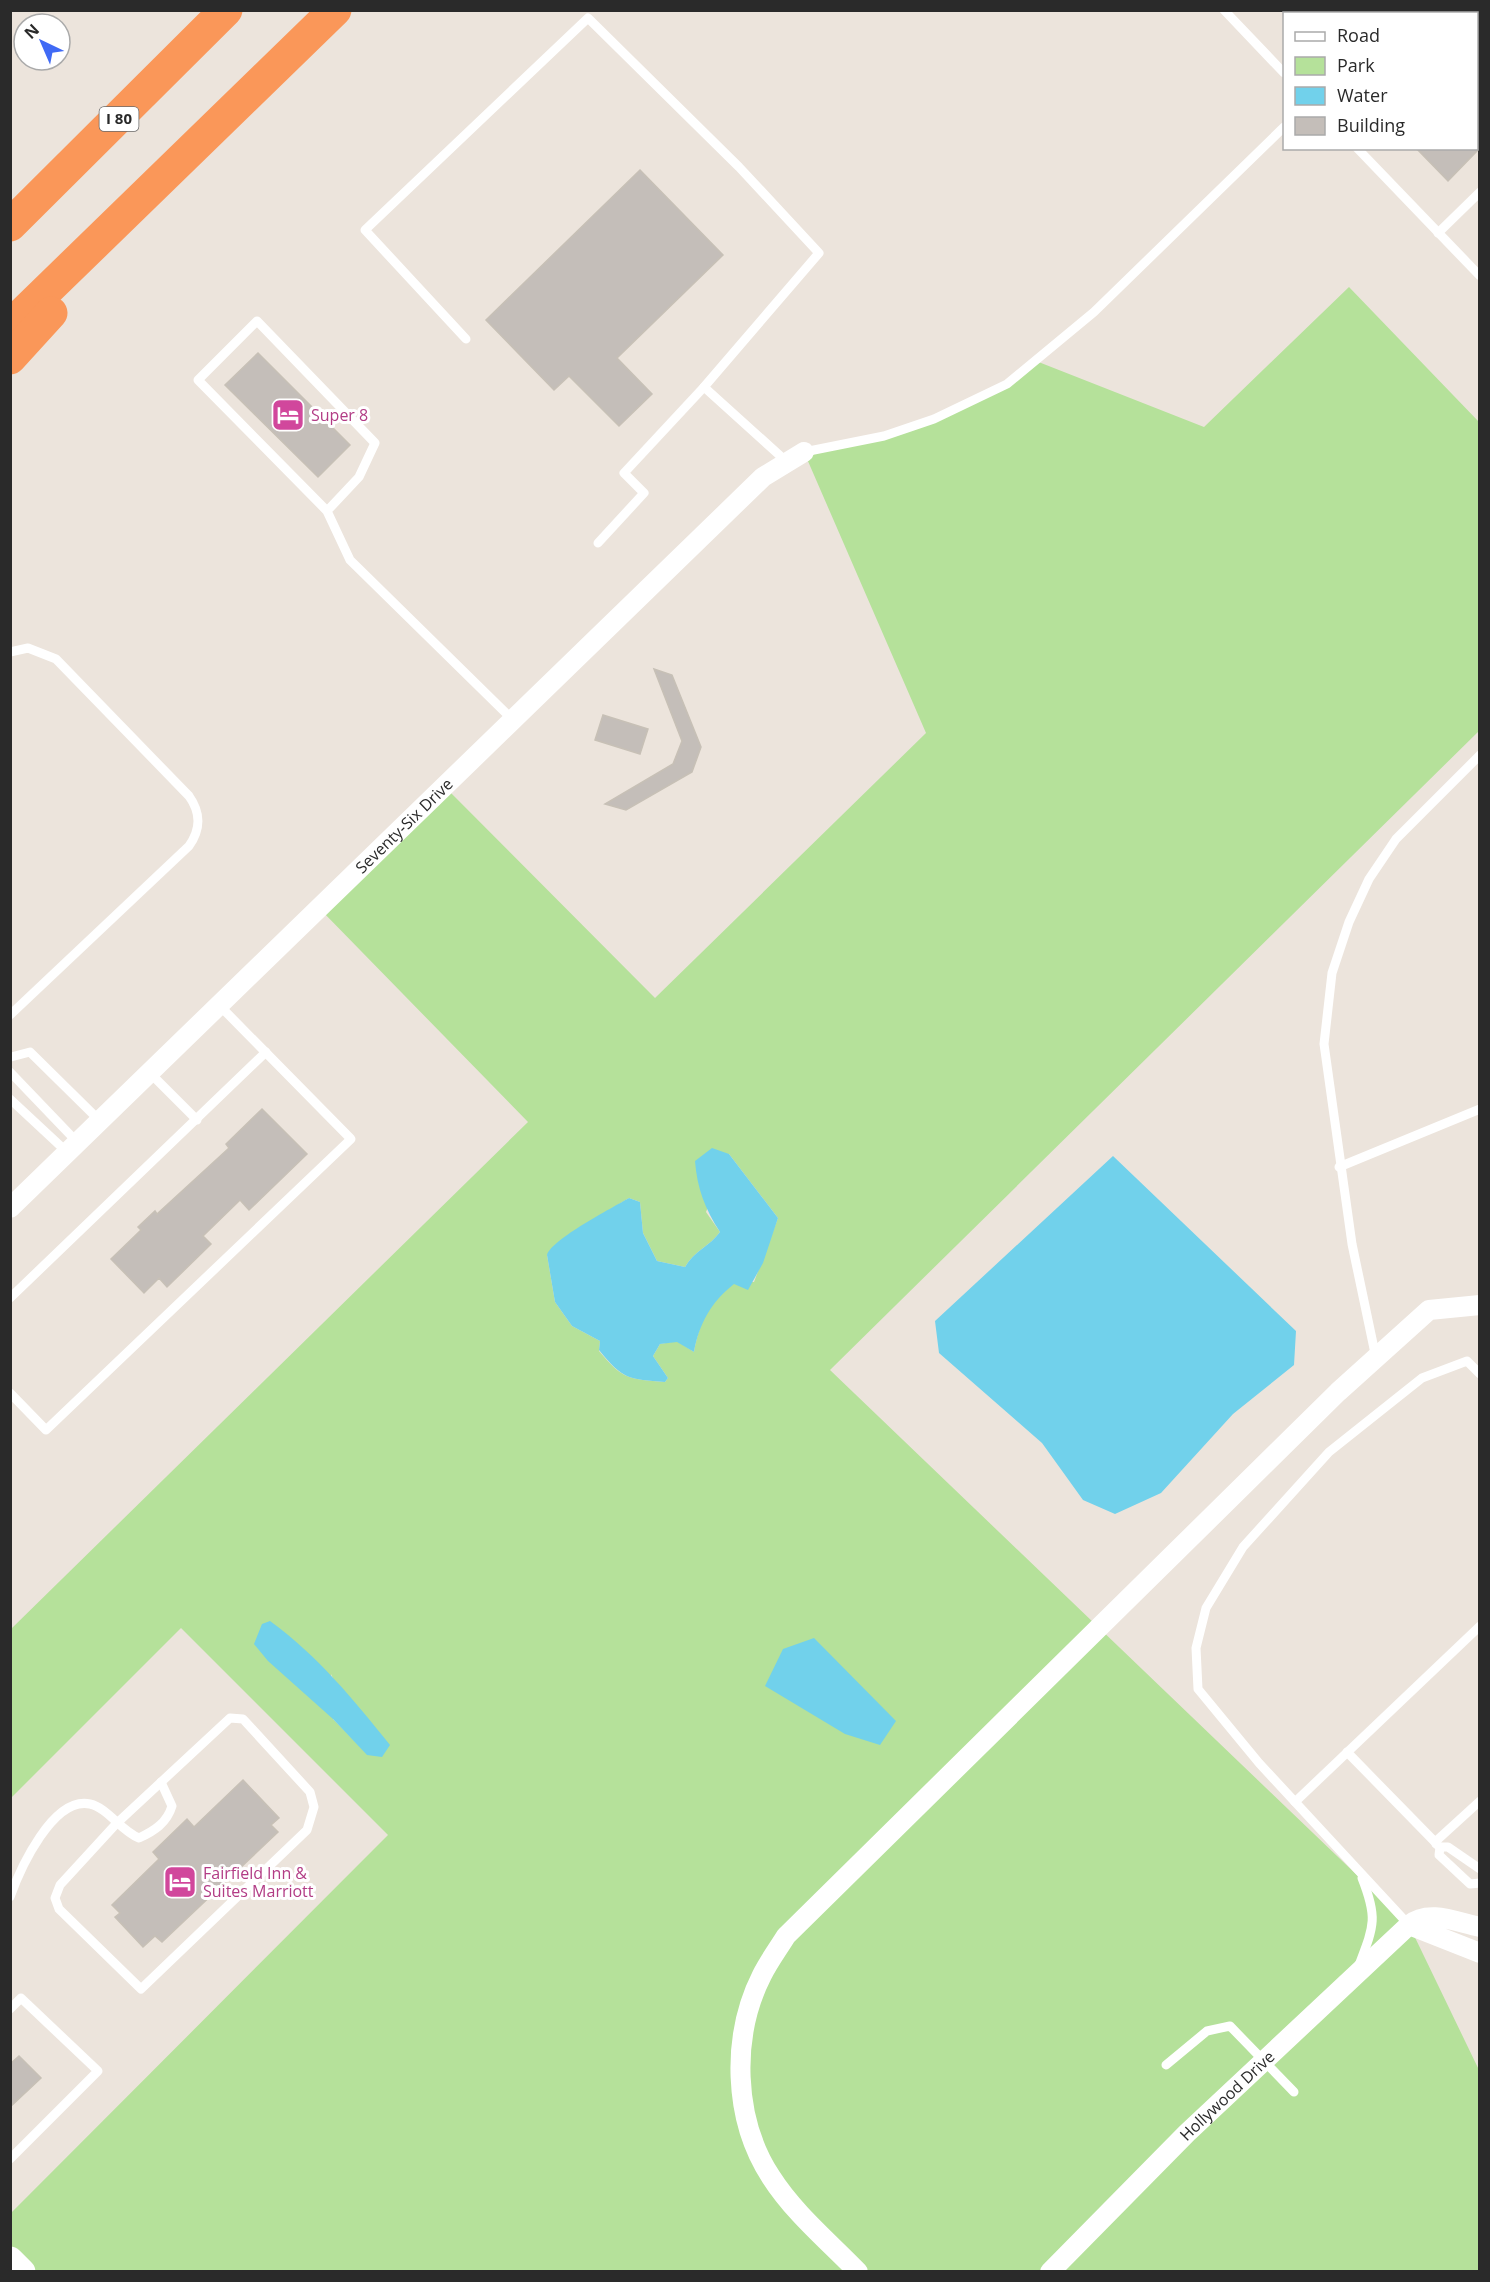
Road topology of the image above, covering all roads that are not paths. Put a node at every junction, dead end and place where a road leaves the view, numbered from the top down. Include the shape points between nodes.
1 (226, 10) edge
2 (335, 10) edge
3 (1224, 10) edge
4 (1283, 69) edge
5 (1283, 128) edge
6 (1360, 150) edge
7 (1479, 192) edge
8 (10, 225) edge
9 (1438, 233) junction
10 (1479, 276) edge
11 (57, 281) junction
12 (10, 326) edge
13 (466, 339) dead end
14 (10, 358) edge
15 (704, 387) junction
16 (796, 457) junction
17 (327, 511) junction
18 (598, 543) dead end
19 (10, 652) edge
20 (512, 720) junction
21 (1479, 755) edge
22 (219, 1005) junction
23 (10, 1015) edge
24 (266, 1052) junction
25 (11, 1057) edge
26 (10, 1063) edge
27 (10, 1072) edge
28 (150, 1073) junction
29 (10, 1099) edge
30 (1479, 1109) edge
31 (197, 1120) junction
32 (100, 1121) junction
33 (73, 1148) junction
34 (1339, 1167) junction
35 (10, 1208) edge
36 (10, 1298) edge
37 (1479, 1305) edge
38 (1376, 1358) junction
39 (1479, 1373) edge
40 (10, 1393) edge
41 (1479, 1626) edge
42 (1347, 1752) junction
43 (161, 1782) junction
44 (1479, 1801) edge
45 (1295, 1802) junction
46 (116, 1824) junction
47 (1437, 1845) junction
48 (1479, 1869) edge
49 (1359, 1870) junction
50 (1479, 1883) edge
51 (10, 1896) edge
52 (1409, 1925) junction
53 (1479, 1927) edge
54 (1476, 1955) edge
55 (1355, 1976) junction
56 (10, 2009) edge
57 (1264, 2061) junction
58 (1166, 2065) dead end
59 (1294, 2092) dead end
60 (10, 2159) edge
61 (10, 2260) edge
62 (22, 2271) edge
63 (858, 2271) edge
64 (1050, 2271) edge

1 - 8 highway, I 80
2 - 11 highway
3 - 4 lane
5 - 16 lane via 1094,312 1007,384 934,419 884,436
6 - 9 lane
7 - 9 lane
9 - 10 lane
11 - 12 highway
11 - 14 highway via 51,316
13 - 15 lane via 365,230 588,18 739,167 819,253
15 - 16 lane
15 - 18 lane via 624,473 645,493
16 - 20 street, Seventy-Six Drive via 763,477
17 - 17 lane via 198,380 257,321 375,443 359,477
17 - 20 lane via 350,560
19 - 23 lane via 28,648 56,659 189,796 199,824 189,846
20 - 22 street, Seventy-Six Drive
21 - 34 lane via 1396,839 1369,879 1349,922 1332,973 1324,1044
22 - 24 lane
22 - 28 street, Seventy-Six Drive
24 - 31 lane
24 - 40 lane via 351,1138 46,1430
25 - 26 lane
25 - 32 lane via 30,1052
27 - 33 lane
28 - 31 lane
28 - 32 street, Seventy-Six Drive
29 - 33 lane
30 - 34 lane
31 - 36 lane
32 - 33 street, Seventy-Six Drive
33 - 35 street, Seventy-Six Drive
34 - 38 lane
37 - 38 street via 1429,1310
38 - 63 street via 826,1895 786,1936 762,1976 747,2015 741,2050 740,2084 745,2114 770,2175 792,2204
39 - 45 lane via 1467,1361 1422,1378 1329,1452 1243,1547 1206,1608 1196,1648 1198,1689
41 - 42 lane
42 - 45 lane
42 - 47 lane
43 - 46 lane
43 - 46 lane via 172,1806 168,1817 152,1832 139,1838
43 - 46 lane via 230,1718 243,1719 310,1792 314,1807 307,1830 141,1989 59,1909 55,1898 60,1885
44 - 47 lane
45 - 49 lane
46 - 51 lane via 92,1804 76,1803 61,1813 40,1836 20,1869
47 - 48 lane via 1448,1847
47 - 50 lane via 1439,1855 1459,1876 1470,1884
49 - 52 lane
49 - 55 lane via 1374,1919
52 - 53 street, Hollywood Drive via 1428,1916
52 - 54 street
52 - 55 street, Hollywood Drive
55 - 57 street, Hollywood Drive
56 - 60 lane via 21,1998 98,2071
57 - 58 lane via 1230,2026 1207,2031
57 - 59 lane
57 - 64 street, Hollywood Drive
61 - 62 main road

